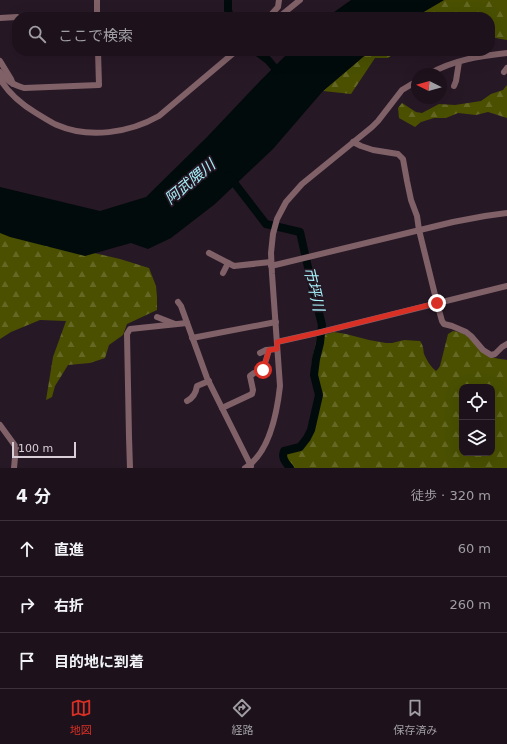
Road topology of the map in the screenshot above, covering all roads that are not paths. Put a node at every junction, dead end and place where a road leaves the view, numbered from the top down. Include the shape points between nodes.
1 (97, 0) edge
2 (279, 0) edge
3 (300, 0) edge
4 (97, 12) edge
5 (274, 12) edge
6 (285, 12) edge
7 (12, 17) edge
8 (0, 18) edge
9 (507, 53) edge
10 (495, 55) edge
11 (98, 56) edge
12 (230, 56) edge
13 (487, 56) edge
14 (0, 61) edge
15 (459, 62) junction
16 (441, 68) edge
17 (0, 72) edge
18 (0, 79) edge
19 (13, 84) junction
20 (411, 85) edge
21 (454, 86) dead end
22 (353, 142) junction
23 (507, 213) edge
24 (419, 230) junction
25 (208, 253) dead end
26 (228, 263) junction
27 (271, 264) junction
28 (223, 273) dead end
29 (507, 286) edge
30 (178, 302) dead end
31 (437, 303) junction
32 (157, 317) dead end
33 (276, 322) junction
34 (187, 323) junction
35 (176, 324) junction
36 (192, 338) junction
37 (277, 342) junction
38 (507, 344) edge
39 (277, 349) junction
40 (269, 350) junction
41 (260, 353) dead end
42 (209, 381) junction
43 (186, 401) dead end
44 (222, 408) junction
45 (0, 425) edge
46 (249, 467) edge
47 (14, 468) edge
48 (130, 468) edge

1 - 4 street
2 - 5 street via 278,7
3 - 6 street
7 - 8 street
9 - 10 street
11 - 19 street via 98,85 24,88
12 - 18 street via 159,116 130,128 114,131 82,131 57,125 26,107 11,94
13 - 15 street
14 - 19 street
15 - 16 street
15 - 21 street
17 - 19 street
20 - 22 street via 402,90 378,121
22 - 24 street via 373,150 398,154 403,159
22 - 27 street via 302,184 286,202 277,219
23 - 24 street
24 - 27 street
24 - 31 street
25 - 26 street
26 - 27 street via 234,266
26 - 28 street
27 - 33 street
29 - 31 street
30 - 34 street
31 - 37 street
31 - 38 street via 442,322 466,332 487,354 494,355
32 - 35 street
33 - 36 street
33 - 37 street
34 - 35 street
34 - 36 street
35 - 48 street via 130,329 127,334
36 - 42 street
37 - 39 street
39 - 40 street
39 - 46 street via 280,386 278,403 267,443
40 - 41 street
40 - 44 street via 263,370 250,376 252,394
42 - 43 street via 197,386 194,396
42 - 44 street
44 - 46 street
45 - 47 street via 15,446

